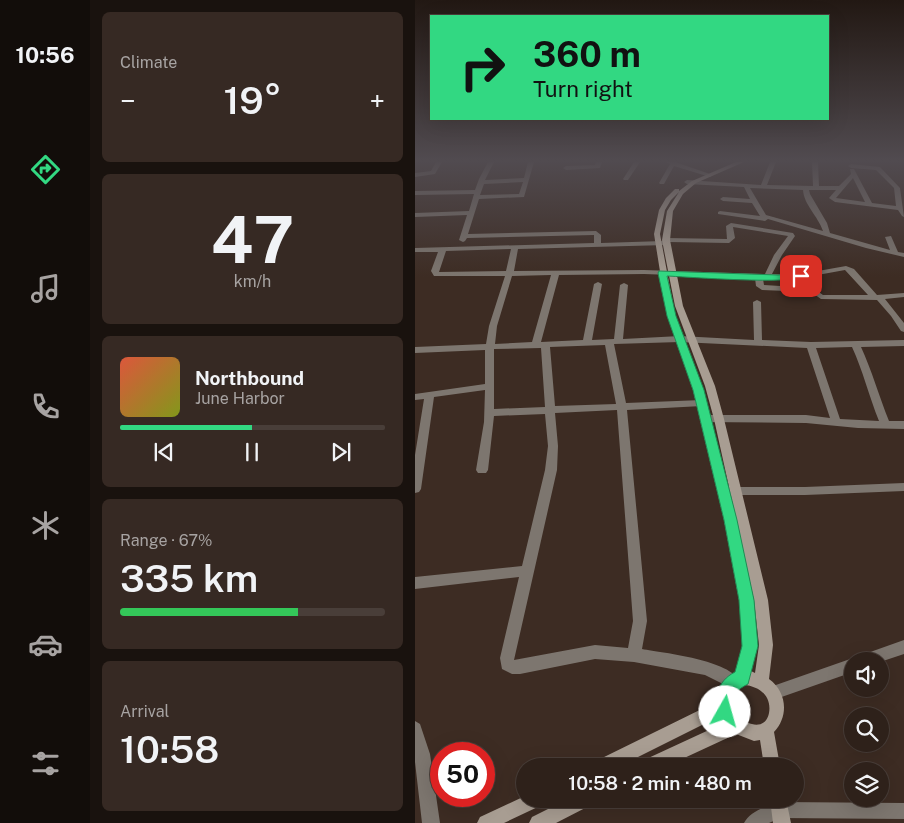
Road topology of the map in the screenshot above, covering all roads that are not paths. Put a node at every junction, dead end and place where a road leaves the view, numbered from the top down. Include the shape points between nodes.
1 (475, 200) edge
2 (676, 200) edge
3 (738, 200) edge
4 (810, 200) edge
5 (843, 200) edge
6 (867, 200) edge
7 (754, 202) joint
8 (870, 206) junction
9 (902, 212) edge
10 (472, 213) junction
11 (720, 213) dead end
12 (415, 215) edge
13 (764, 218) junction
14 (766, 230) junction
15 (827, 235) junction
16 (464, 236) junction
17 (889, 237) dead end
18 (663, 242) junction
19 (597, 245) junction
20 (515, 247) junction
21 (460, 248) junction
22 (443, 249) junction
23 (415, 250) edge
24 (895, 253) junction
25 (904, 255) edge
26 (509, 274) junction
27 (555, 274) junction
28 (667, 274) junction
29 (763, 277) junction
30 (598, 284) dead end
31 (624, 285) dead end
32 (904, 294) edge
33 (876, 298) junction
34 (757, 302) dead end
35 (904, 329) edge
36 (680, 340) junction
37 (692, 340) junction
38 (614, 341) junction
39 (587, 342) junction
40 (758, 343) junction
41 (904, 343) edge
42 (541, 344) junction
43 (855, 344) junction
44 (811, 345) junction
45 (490, 346) junction
46 (415, 350) edge
47 (490, 386) junction
48 (430, 395) junction
49 (415, 397) edge
50 (701, 403) junction
51 (622, 407) junction
52 (550, 410) junction
53 (489, 413) junction
54 (705, 419) junction
55 (719, 419) junction
56 (836, 422) junction
57 (885, 424) junction
58 (904, 424) edge
59 (419, 437) edge
60 (482, 470) dead end
61 (415, 487) edge
62 (904, 487) edge
63 (723, 491) junction
64 (736, 491) junction
65 (527, 571) junction
66 (415, 584) edge
67 (904, 647) edge
68 (889, 652) edge
69 (634, 655) junction
70 (844, 668) edge
71 (737, 680) junction
72 (761, 681) junction
73 (773, 694) junction
74 (724, 706) junction
75 (735, 726) junction
76 (415, 728) edge
77 (766, 729) junction
78 (620, 758) edge
79 (667, 758) edge
80 (771, 758) edge
81 (517, 808) edge
82 (567, 808) edge
83 (780, 811) edge
84 (904, 811) edge
85 (431, 823) edge
86 (486, 823) edge
87 (538, 823) edge
88 (753, 823) edge

1 - 10 street
2 - 18 street via 670,211
3 - 7 street
4 - 15 street via 824,223
5 - 8 street
6 - 8 street
7 - 13 street
8 - 9 street
10 - 12 street
10 - 16 street
11 - 13 street
13 - 14 street
13 - 15 street
14 - 18 street via 731,225 729,241
14 - 29 street via 793,235
15 - 24 street
16 - 19 street via 594,233 598,235
16 - 21 street
17 - 24 street
18 - 19 street
18 - 28 street
19 - 20 street
20 - 21 street
20 - 26 street
21 - 22 street
22 - 23 street
22 - 26 street via 435,271 437,274
24 - 25 street
26 - 27 street
26 - 45 street
27 - 28 street
27 - 42 street
28 - 29 street
28 - 36 street via 671,316
28 - 37 street
29 - 33 street via 801,276 846,268
29 - 33 street via 762,288 813,290 821,297
30 - 39 street
31 - 38 street
32 - 33 street
33 - 35 street
34 - 40 street
36 - 37 street
36 - 38 street
36 - 50 street
37 - 40 street
37 - 55 street
38 - 39 street
38 - 51 street
39 - 42 street
40 - 44 street
41 - 43 street
42 - 45 street
42 - 52 street
43 - 44 street
43 - 57 street via 869,372 874,397
44 - 56 street
45 - 46 street
45 - 47 street
47 - 48 street
47 - 53 street
48 - 49 street
48 - 59 street
50 - 51 street
50 - 54 street
51 - 52 street
51 - 69 street via 641,620
52 - 53 street
52 - 65 street via 551,470
53 - 60 street
54 - 55 street
54 - 63 street
55 - 56 street
55 - 64 street
56 - 57 street
57 - 58 street
59 - 61 street
62 - 64 street
63 - 64 street
63 - 71 street via 746,600 750,646
64 - 72 street via 761,600 766,645
65 - 66 street
65 - 69 street via 507,664 520,666 595,652
67 - 68 street
69 - 71 street via 705,668
70 - 73 street
71 - 72 street via 751,678
71 - 74 street via 726,691
72 - 73 street
73 - 77 street via 777,708 774,721
74 - 75 street
74 - 78 street
75 - 77 street via 749,732
75 - 79 street
76 - 85 street via 422,754
77 - 80 street
81 - 86 street
82 - 87 street
83 - 84 street
83 - 88 street

